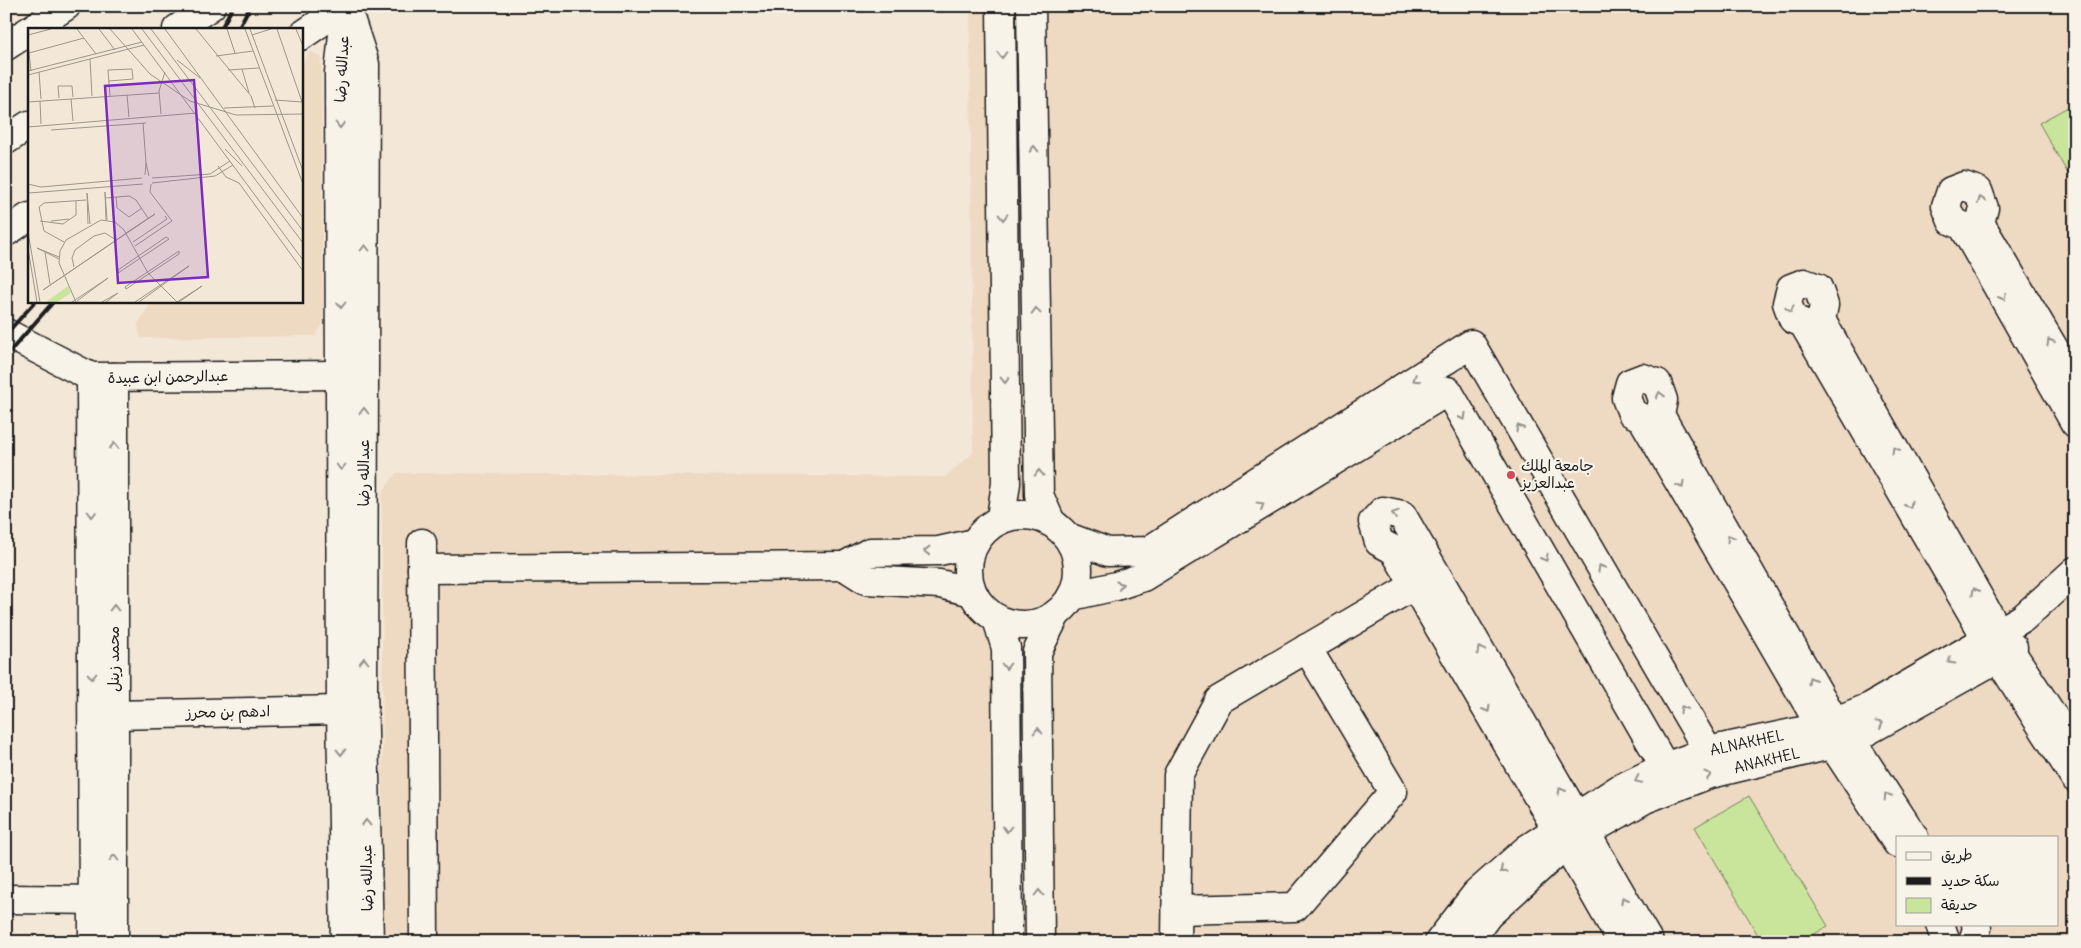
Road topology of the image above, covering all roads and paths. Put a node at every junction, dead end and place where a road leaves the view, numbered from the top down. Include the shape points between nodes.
1 (66, 6) edge
2 (212, 6) edge
3 (346, 6) edge
4 (1001, 6) edge
5 (1031, 6) edge
6 (33, 28) edge
7 (179, 28) edge
8 (28, 32) edge
9 (302, 35) edge
10 (6, 46) edge
11 (28, 126) edge
12 (6, 140) edge
13 (28, 218) edge
14 (6, 232) edge
15 (6, 333) edge
16 (341, 375) junction
17 (103, 377) junction
18 (2075, 384) edge
19 (2075, 424) edge
20 (1001, 518) junction
21 (1059, 528) junction
22 (975, 543) junction
23 (844, 566) junction
24 (2075, 571) edge
25 (1415, 585) junction
26 (2075, 591) edge
27 (972, 592) junction
28 (1064, 605) junction
29 (997, 619) junction
30 (1999, 645) junction
31 (1307, 648) junction
32 (341, 710) junction
33 (114, 715) junction
34 (1835, 734) junction
35 (2075, 750) edge
36 (1708, 751) junction
37 (1665, 767) junction
38 (2075, 778) edge
39 (1571, 830) junction
40 (1913, 836) edge
41 (1896, 841) edge
42 (6, 899) edge
43 (104, 900) junction
44 (1177, 910) junction
45 (1941, 926) edge
46 (1976, 926) edge
47 (94, 942) edge
48 (114, 942) edge
49 (344, 942) edge
50 (369, 942) edge
51 (424, 942) edge
52 (1008, 942) edge
53 (1040, 942) edge
54 (1176, 942) edge
55 (1439, 942) edge
56 (1468, 942) edge
57 (1622, 942) edge
58 (1649, 942) edge
59 (1946, 942) edge
60 (1973, 942) edge

1 - 6 main road
2 - 7 main road
3 - 9 main road
3 -> 16 main road, عبدالله رضا via 339,73
50 -> 3 main road, عبدالله رضا via 364,689 365,64
4 -> 20 main road via 1006,483
21 -> 5 main road via 1039,495
8 - 10 main road
11 - 12 main road
13 - 14 main road
15 - 17 main road, عبدالرحمن ابن عبيدة
16 - 17 main road, عبدالرحمن ابن عبيدة
16 -> 32 main road, عبدالله رضا
33 -> 17 main road, محمد زينل
17 -> 43 main road, محمد زينل
18 -> 19 main road via 1980,223 1984,208 1978,191 1964,186 1951,191 1946,206 1952,222 1963,226
20 - 21 main road via 1026,514
20 - 22 main road via 981,533
21 - 28 main road via 1078,559 1077,584
36 -> 21 main road via 1471,344 1148,551 1108,552
22 -> 23 main road via 939,551 870,552
22 - 27 main road via 968,567
23 - 27 main road via 866,580 940,584
23 - 51 main road via 422,556
24 - 30 main road, ALNAKHEL via 2023,618
25 - 31 main road
25 -> 39 main road
39 -> 25 main road via 1402,516 1383,510 1373,522 1380,542 1394,550
26 - 30 main road
27 - 29 main road
28 - 29 main road via 1045,620 1027,625
28 -> 37 main road via 1143,577 1448,391
53 -> 28 main road via 1037,652
29 -> 52 main road via 1006,648
30 -> 30 main road via 1821,320 1824,306 1818,288 1804,283 1791,288 1787,303 1793,319 1803,323
30 - 34 main road, ALNAKHEL via 1870,707
30 - 35 main road
30 - 38 main road
31 - 44 main road via 1219,700 1178,775
31 - 44 main road via 1393,792 1295,907
32 - 33 main road, ادهم بن محرز
32 -> 49 main road, عبدالله رضا
43 -> 33 main road, محمد زينل
34 -> 34 main road via 1660,415 1663,400 1657,383 1643,378 1630,383 1626,398 1632,413 1642,418
34 - 36 main road, ALNAKHEL
39 -> 34 main road, ANAKHEL via 1707,775
40 -> 34 main road
34 - 41 main road
36 - 37 main road, ALNAKHEL
37 -> 39 main road, ALNAKHEL via 1620,789
39 -> 55 main road, ALNAKHEL via 1527,849 1476,894
39 - 56 main road, ANAKHEL via 1488,915
39 - 57 main road
58 -> 39 main road
42 - 43 main road
43 - 47 main road, محمد زينل
43 - 48 main road, محمد زينل
44 - 54 main road
45 - 59 main road
46 - 60 main road

